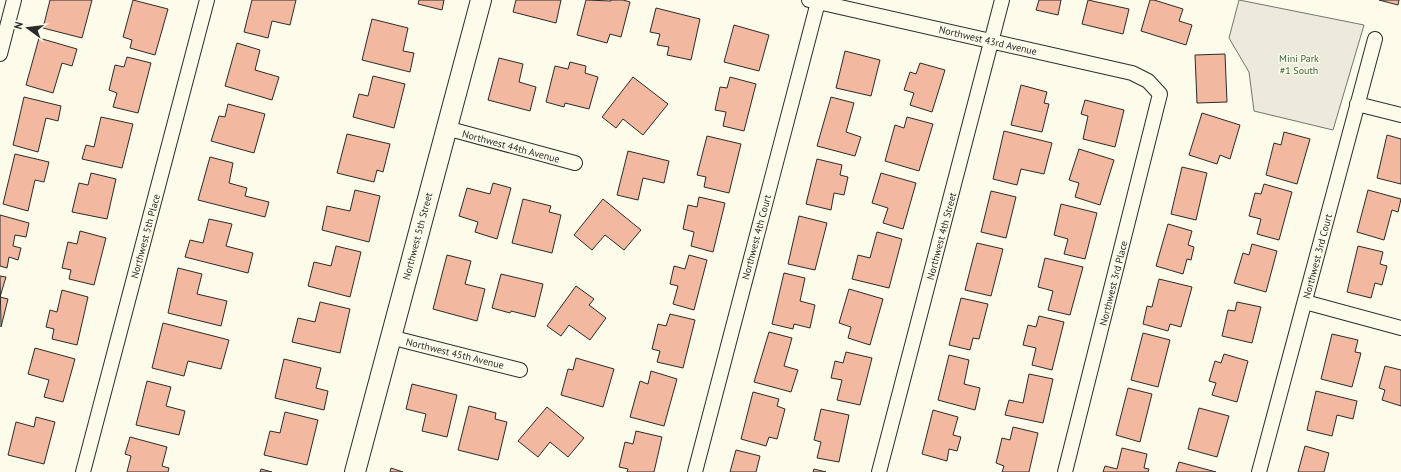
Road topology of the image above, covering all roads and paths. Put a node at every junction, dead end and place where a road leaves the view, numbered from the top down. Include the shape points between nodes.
1 (14, 0) edge
2 (207, 0) edge
3 (481, 0) edge
4 (1002, 0) edge
5 (813, 1) edge
6 (1375, 39) dead end
7 (992, 41) junction
8 (0, 54) edge
9 (1160, 94) joint
10 (1357, 104) junction
11 (1401, 115) edge
12 (446, 128) junction
13 (575, 163) dead end
14 (1305, 302) junction
15 (1401, 328) edge
16 (390, 337) junction
17 (520, 370) dead end
18 (83, 472) edge
19 (354, 472) edge
20 (694, 472) edge
21 (879, 472) edge
22 (1066, 472) edge
23 (1259, 472) edge

1 - 8 street
2 - 18 street, Northwest 5th Place
3 - 12 street, Northwest 5th Street
4 - 7 street, Northwest 4th Street
5 - 7 street, Northwest 43rd Avenue
5 - 20 street, Northwest 4th Court
6 - 10 street, Northwest 3rd Court
7 - 9 street, Northwest 43rd Avenue via 1132,73 1148,81
7 - 21 street, Northwest 4th Street
9 - 22 street, Northwest 3rd Place
10 - 11 street
10 - 14 street, Northwest 3rd Court
12 - 13 street, Northwest 44th Avenue
12 - 16 street, Northwest 5th Street
14 - 15 street
14 - 23 street, Northwest 3rd Court
16 - 17 street, Northwest 45th Avenue
16 - 19 street, Northwest 5th Street

